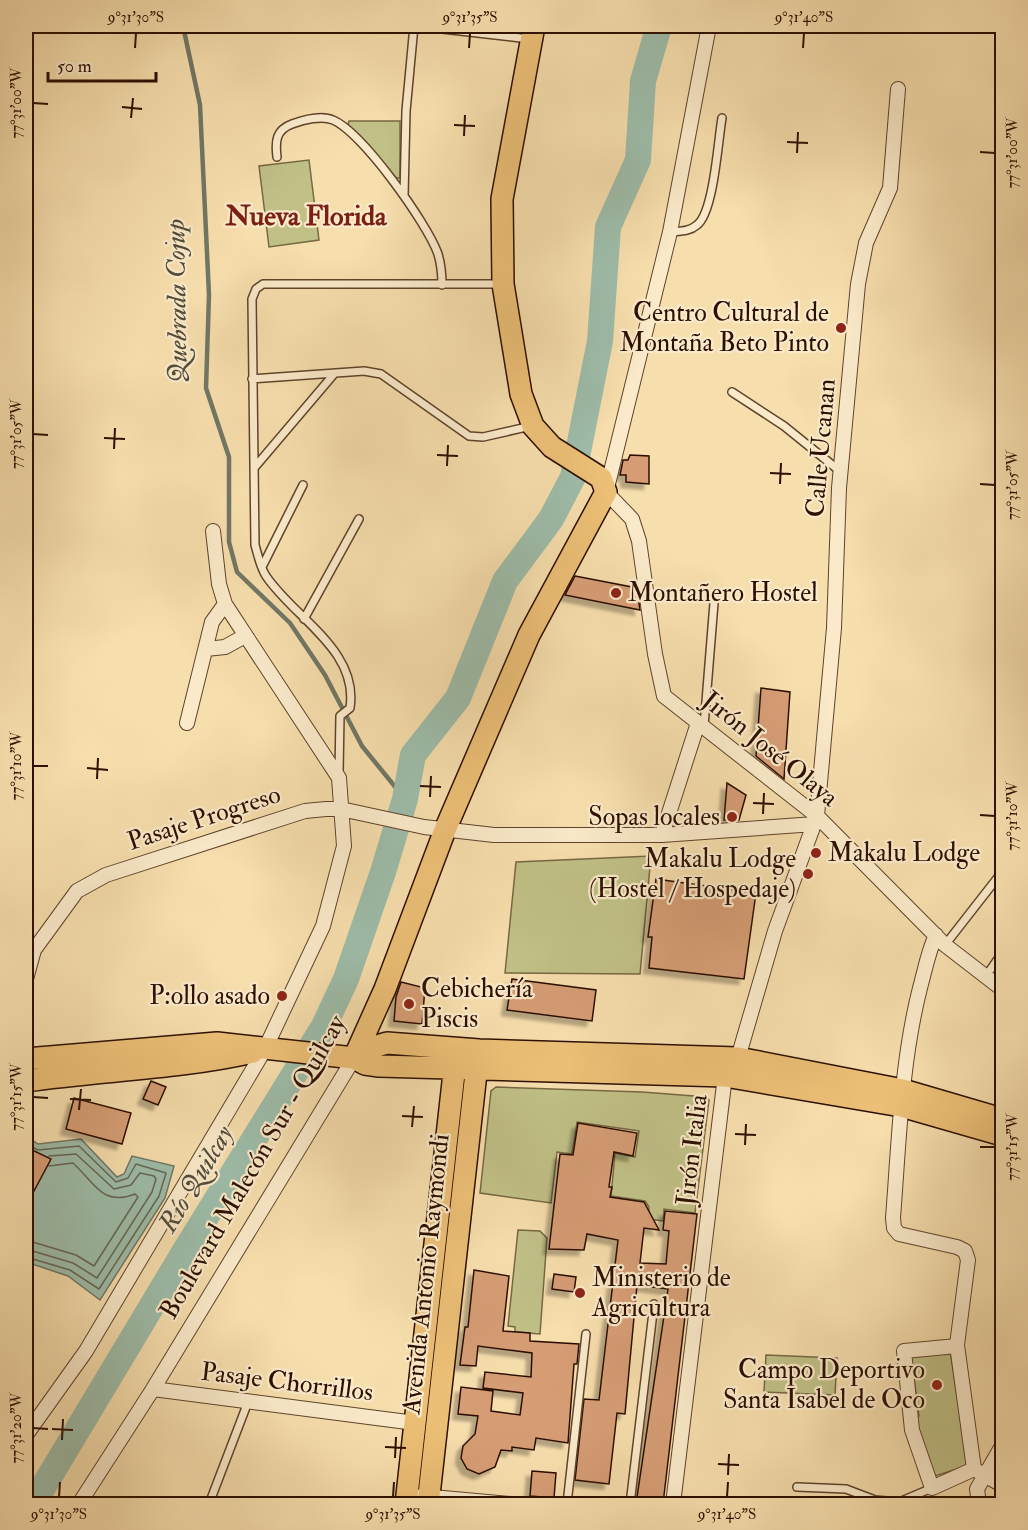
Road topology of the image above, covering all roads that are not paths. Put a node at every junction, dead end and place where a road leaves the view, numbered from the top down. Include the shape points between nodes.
1 (415, 26) edge
2 (709, 26) edge
3 (532, 32) edge
4 (898, 89) dead end
5 (722, 117) dead end
6 (277, 157) dead end
7 (404, 196) junction
8 (670, 232) junction
9 (502, 284) junction
10 (442, 285) junction
11 (334, 374) junction
12 (252, 380) junction
13 (732, 392) dead end
14 (533, 426) junction
15 (255, 467) junction
16 (841, 472) junction
17 (303, 485) dead end
18 (604, 485) junction
19 (359, 519) dead end
20 (213, 531) dead end
21 (262, 567) junction
22 (714, 603) dead end
23 (225, 604) junction
24 (304, 619) junction
25 (245, 636) junction
26 (206, 649) junction
27 (187, 723) dead end
28 (701, 725) junction
29 (339, 778) junction
30 (351, 811) junction
31 (816, 820) junction
32 (424, 826) joint
33 (445, 830) junction
34 (662, 835) junction
35 (1002, 872) edge
36 (941, 940) junction
37 (30, 949) edge
38 (1002, 953) edge
39 (986, 976) junction
40 (26, 979) edge
41 (1002, 989) edge
42 (274, 1050) junction
43 (345, 1057) junction
44 (455, 1058) junction
45 (738, 1058) junction
46 (26, 1059) edge
47 (478, 1059) junction
48 (725, 1076) junction
49 (26, 1081) edge
50 (902, 1098) junction
51 (1002, 1119) edge
52 (1002, 1135) edge
53 (654, 1304) dead end
54 (586, 1334) dead end
55 (957, 1346) junction
56 (153, 1389) junction
57 (248, 1402) junction
58 (414, 1423) junction
59 (26, 1435) edge
60 (1002, 1446) edge
61 (979, 1473) junction
62 (1002, 1485) edge
63 (797, 1487) dead end
64 (932, 1488) junction
65 (407, 1500) edge
66 (428, 1501) edge
67 (80, 1504) edge
68 (209, 1504) edge
69 (511, 1504) edge
70 (567, 1504) edge
71 (630, 1504) edge
72 (673, 1504) edge
73 (979, 1504) edge

1 - 3 lane
1 - 7 lane via 406,111
2 - 8 street, Boulevard Malecón Sur - Quilcay
3 - 9 main road via 502,199
4 - 16 street, Calle Ucanan via 890,188 866,243 858,284
5 - 8 lane via 708,202 699,224 687,231
6 - 7 lane via 278,132 285,126 334,120 375,159
7 - 10 lane via 437,251
8 - 18 street, Boulevard Malecón Sur - Quilcay
9 - 10 lane
9 - 14 main road via 521,394
10 - 12 lane via 263,284 252,299
11 - 12 lane
11 - 14 lane via 381,374 469,436 483,437
11 - 15 lane
12 - 15 lane
13 - 16 lane via 784,426
14 - 18 main road via 552,447
15 - 21 lane via 253,525
16 - 31 street, Calle Ucanan via 834,628
17 - 21 lane
18 - 28 street, Jirón José Olaya via 632,519 639,541 664,696
18 - 33 main road, Boulevard Malecón Sur - Quilcay via 529,634
19 - 24 lane
20 - 23 street
21 - 24 lane
22 - 28 lane
23 - 25 street
23 - 26 street via 212,622
24 - 29 lane via 332,648 349,678 350,708 340,716
25 - 26 street via 225,647
25 - 29 street
26 - 27 street
28 - 31 street, Jirón José Olaya
28 - 34 street
29 - 30 street
30 - 32 street, Pasaje Progreso
30 - 37 street, Pasaje Progreso via 305,811 106,875 78,891
30 - 42 street via 324,926
31 - 34 street, Jirón José Olaya
31 - 36 street, Jirón José Olaya
31 - 45 street, Jirón Italia via 775,931
32 - 33 street, Jirón José Olaya
33 - 34 street, Jirón José Olaya via 494,836
33 - 43 main road, Boulevard Malecón Sur - Quilcay via 385,989
35 - 36 lane
36 - 39 street, Jirón José Olaya
36 - 50 street via 930,949 913,1014
37 - 40 street
38 - 39 lane
39 - 41 street, Jirón José Olaya
42 - 43 main road
42 - 46 main road via 217,1043
42 - 49 main road via 209,1062
42 - 59 street via 86,1351
43 - 44 main road via 387,1043
43 - 56 street, Boulevard Malecón Sur - Quilcay
44 - 47 main road
44 - 58 main road, Avenida Antonio Raymondi
45 - 47 main road
45 - 48 street, Jirón Italia
45 - 50 main road
47 - 48 main road
47 - 66 main road, Avenida Antonio Raymondi
48 - 50 main road
48 - 72 street, Jirón Italia
50 - 51 main road
50 - 52 main road
50 - 55 street via 894,1228 899,1234 965,1251 968,1271
53 - 71 lane
54 - 70 lane
55 - 61 street
55 - 64 street via 904,1351 912,1430
56 - 57 street, Pasaje Chorrillos
56 - 67 street, Boulevard Malecón Sur - Quilcay
57 - 58 street, Pasaje Chorrillos
57 - 68 lane
58 - 65 main road, Avenida Antonio Raymondi
60 - 61 street
61 - 62 street
61 - 64 street
61 - 73 street
63 - 64 lane via 846,1489 875,1500 899,1502
65 - 66 street
66 - 69 street

